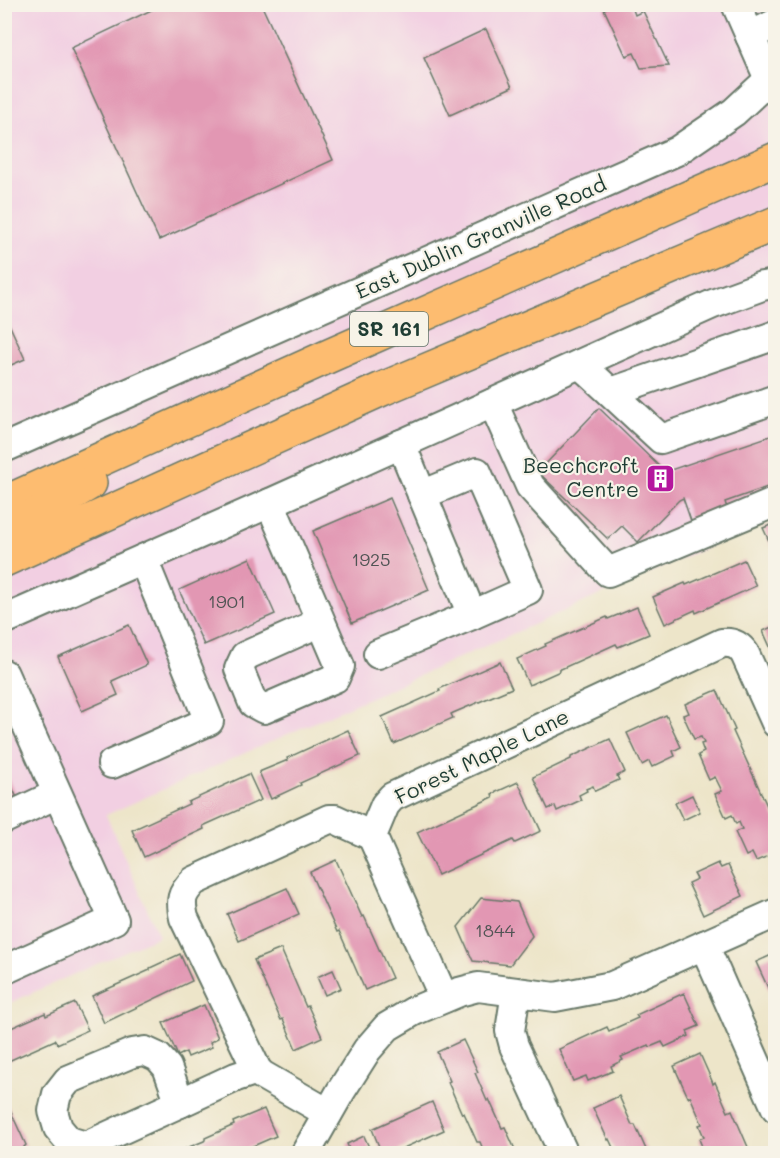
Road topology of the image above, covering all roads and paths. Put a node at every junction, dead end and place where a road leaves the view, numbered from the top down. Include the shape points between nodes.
1 (736, 4) edge
2 (776, 23) edge
3 (750, 36) junction
4 (772, 76) edge
5 (776, 159) edge
6 (776, 199) edge
7 (776, 223) edge
8 (776, 284) edge
9 (585, 303) junction
10 (776, 335) edge
11 (580, 364) junction
12 (610, 392) junction
13 (776, 399) edge
14 (493, 403) junction
15 (201, 414) junction
16 (401, 444) junction
17 (4, 448) edge
18 (422, 495) junction
19 (4, 502) edge
20 (776, 502) edge
21 (270, 503) junction
22 (4, 534) edge
23 (143, 559) junction
24 (4, 560) edge
25 (472, 615) junction
26 (4, 621) edge
27 (321, 622) dead end
28 (378, 654) dead end
29 (4, 674) edge
30 (773, 712) edge
31 (112, 764) dead end
32 (57, 794) junction
33 (4, 819) edge
34 (372, 836) junction
35 (776, 913) edge
36 (704, 945) junction
37 (4, 970) edge
38 (516, 992) junction
39 (444, 998) junction
40 (257, 1070) junction
41 (180, 1103) dead end
42 (776, 1108) edge
43 (328, 1113) junction
44 (305, 1154) edge
45 (564, 1154) edge

1 - 3 street
2 - 3 street
3 - 4 street
4 - 17 street, East Dublin Granville Road via 734,112 677,151
5 - 15 main road, SR 161
6 - 9 main road via 727,221
7 - 9 main road, SR 161
8 - 11 street via 713,304
9 - 24 main road, SR 161 via 382,389
10 - 12 street
11 - 12 street
11 - 14 street
12 - 13 street via 661,439
14 - 16 street
14 - 20 street via 530,486 608,572
15 - 19 main road, SR 161
15 - 22 main road
16 - 18 street
16 - 21 street
18 - 25 street
18 - 25 street via 477,472 528,590
21 - 23 street
21 - 27 street
23 - 26 street
23 - 31 street via 209,721
25 - 28 street
29 - 32 street
30 - 34 street, Forest Maple Lane via 740,646 722,643 392,797
32 - 33 street
32 - 37 street via 114,920
34 - 39 street
34 - 40 street via 329,819 194,880 184,891 184,918
35 - 36 street
36 - 38 street via 612,986 555,996
36 - 42 street
38 - 39 street via 478,987
38 - 45 street via 510,1031 514,1047
39 - 43 street via 387,1027
40 - 41 street
40 - 43 street
43 - 44 street

